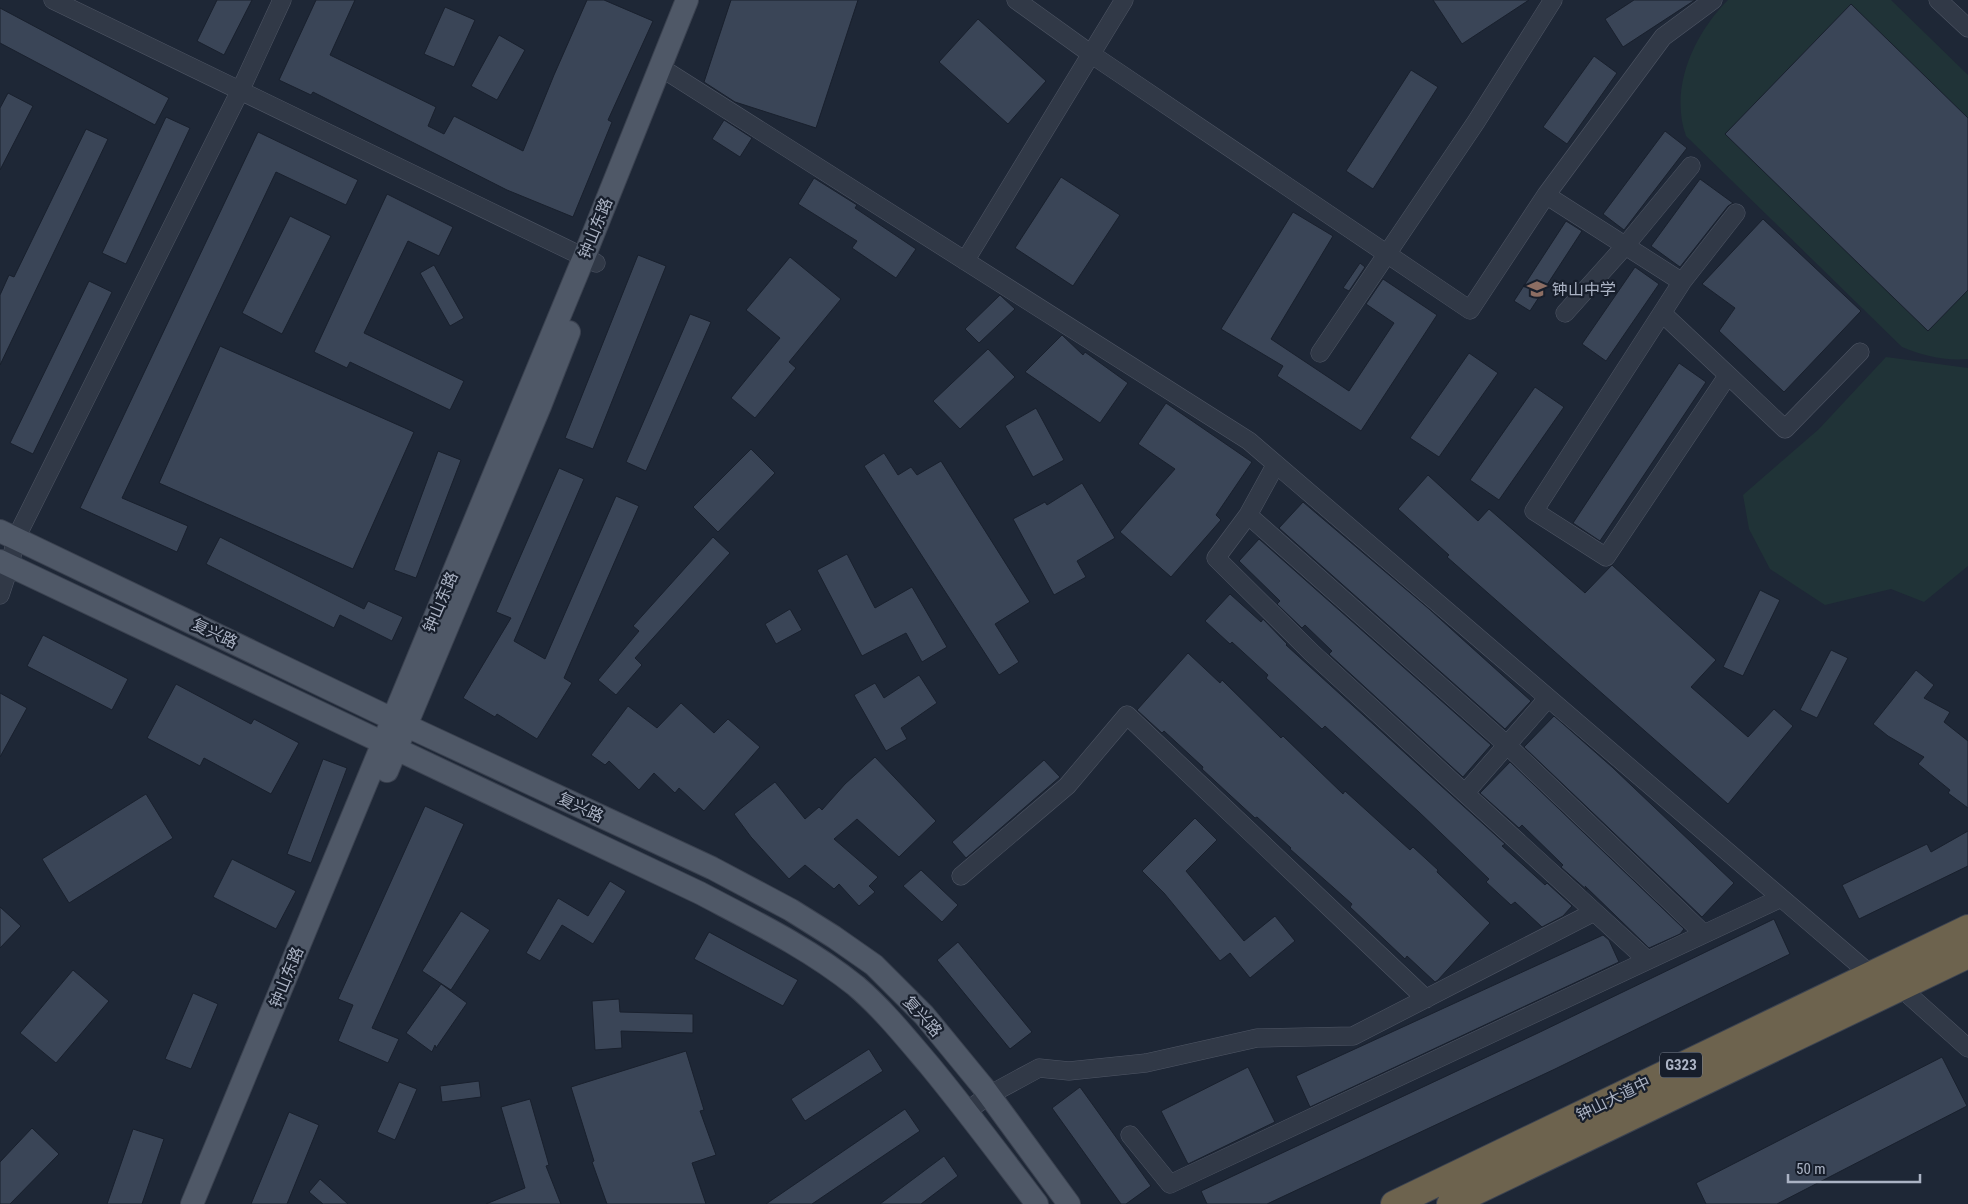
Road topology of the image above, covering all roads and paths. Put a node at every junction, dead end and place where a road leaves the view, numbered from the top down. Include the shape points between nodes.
1 (53, 0) edge
2 (282, 0) edge
3 (687, 0) edge
4 (698, 0) edge
5 (1016, 0) edge
6 (1124, 0) edge
7 (1552, 0) edge
8 (1713, 0) edge
9 (1938, 0) edge
10 (1968, 28) edge
11 (1091, 54) junction
12 (665, 70) junction
13 (240, 91) junction
14 (1691, 166) dead end
15 (1546, 195) junction
16 (1736, 213) dead end
17 (1625, 246) junction
18 (1386, 254) junction
19 (590, 260) junction
20 (966, 261) junction
21 (1682, 282) junction
22 (1662, 312) junction
23 (1565, 313) dead end
24 (1860, 352) dead end
25 (1320, 353) dead end
26 (1728, 375) junction
27 (1276, 464) junction
28 (1248, 515) junction
29 (8, 535) edge
30 (5, 563) edge
31 (0, 595) edge
32 (1548, 698) junction
33 (400, 722) junction
34 (1506, 745) junction
35 (389, 747) junction
36 (1465, 793) junction
37 (961, 876) dead end
38 (1781, 898) junction
39 (1594, 912) junction
40 (1968, 928) edge
41 (1704, 934) junction
42 (1968, 955) edge
43 (1647, 960) junction
44 (1870, 974) junction
45 (1900, 987) junction
46 (1426, 999) junction
47 (1968, 1048) edge
48 (989, 1095) junction
49 (967, 1112) junction
50 (1130, 1135) dead end
51 (192, 1204) edge
52 (209, 1204) edge
53 (1037, 1204) edge
54 (1069, 1204) edge
55 (1394, 1204) edge
56 (1450, 1204) edge

1 - 13 street
2 - 13 street
3 - 12 main road, 钟山东路
4 - 12 main road, 钟山东路
5 - 11 street
6 - 11 street
7 - 18 street via 1476,122
8 - 15 street via 1663,37
9 - 10 street
11 - 18 street
11 - 20 street
12 - 19 main road, 钟山东路
12 - 20 street
13 - 19 street
13 - 29 street
14 - 17 street
15 - 17 street
15 - 18 street via 1470,310
16 - 21 street
17 - 21 street
17 - 23 street
18 - 25 street
19 - 33 main road, 钟山东路 via 540,406
20 - 27 street via 1249,441
21 - 22 street
22 - 26 street
22 - 26 street via 1534,511 1606,557
24 - 26 street via 1785,428
27 - 28 street
27 - 32 street
28 - 34 street
28 - 36 street via 1216,558 1312,653
29 - 30 street
29 - 33 main road, 复兴路
30 - 31 street
30 - 35 main road, 复兴路
32 - 34 street
32 - 38 street
33 - 35 main road, 钟山东路
33 - 48 main road, 复兴路 via 712,868 834,937 874,965 924,1015
34 - 36 street
34 - 41 street
35 - 49 main road, 复兴路 via 700,893 819,960 856,986 903,1034
35 - 51 main road, 钟山东路
35 - 52 main road, 钟山东路
36 - 39 street
37 - 46 street via 1067,786 1128,715
38 - 41 street
38 - 44 street
39 - 43 street
39 - 46 street
40 - 44 highway, 钟山大道中 / G323
41 - 43 street
42 - 45 highway, 钟山大道中 / G323
43 - 50 street via 1170,1184
44 - 45 street
44 - 55 highway, 钟山大道中 / G323
45 - 47 street
45 - 56 highway, 钟山大道中 / G323
46 - 48 street via 1353,1036 1257,1038 1146,1063 1069,1071 1040,1068
48 - 49 street
48 - 54 main road, 复兴路
49 - 53 main road, 复兴路

